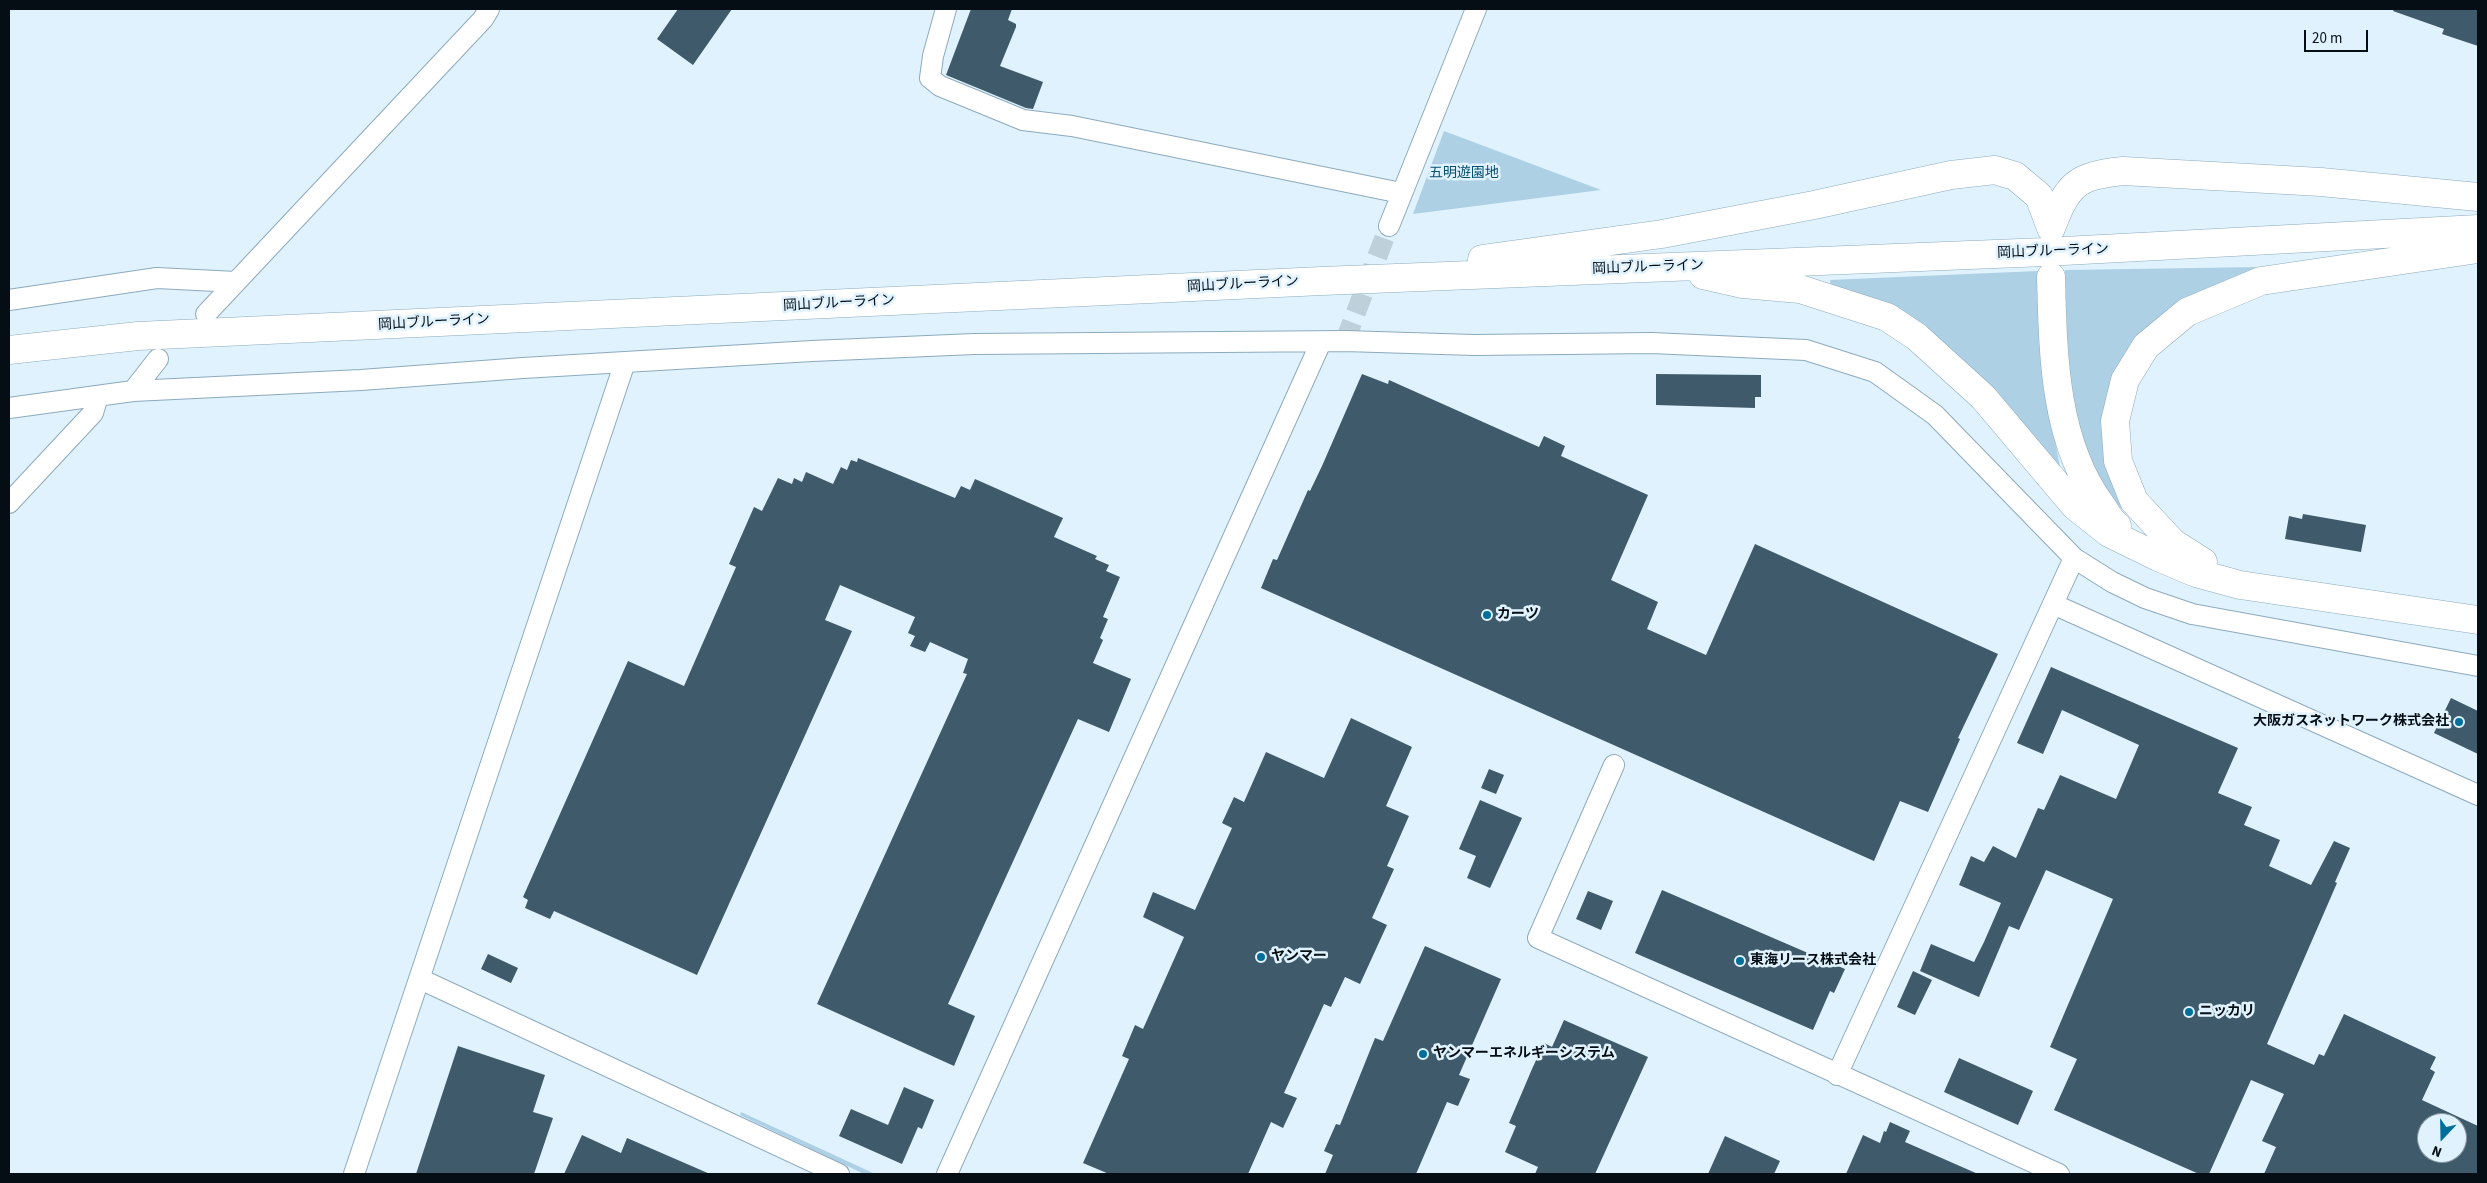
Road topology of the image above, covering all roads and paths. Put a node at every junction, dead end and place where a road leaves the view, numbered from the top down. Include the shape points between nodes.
1 (489, 9) edge
2 (946, 9) edge
3 (1476, 9) edge
4 (1400, 194) junction
5 (2478, 197) edge
6 (1389, 226) tunnel mouth
7 (2478, 229) edge
8 (2478, 249) edge
9 (1662, 267) junction
10 (2051, 277) dead end
11 (1322, 281) junction
12 (236, 282) junction
13 (9, 300) edge
14 (206, 314) dead end
15 (1321, 342) junction
16 (9, 350) edge
17 (158, 359) dead end
18 (625, 362) junction
19 (133, 391) junction
20 (98, 396) junction
21 (9, 408) edge
22 (9, 503) edge
23 (2158, 557) junction
24 (2074, 558) junction
25 (2240, 585) junction
26 (2052, 604) junction
27 (2478, 620) edge
28 (2478, 666) edge
29 (1614, 765) dead end
30 (2478, 795) edge
31 (420, 979) junction
32 (1837, 1075) junction
33 (354, 1174) edge
34 (839, 1174) edge
35 (947, 1174) edge
36 (2059, 1174) edge

1 - 12 street
2 - 4 street via 930,78 940,86 1022,120 1082,128
3 - 4 street
4 - 6 street
5 - 11 main road via 2321,182 2123,171 2097,174 2076,183 2062,201 2051,228 2039,196 2015,176 1994,170 1951,175 1814,206 1662,234
7 - 9 main road, 岡山ブルーライン via 2065,251
8 - 25 main road via 2261,281 2187,312 2146,346 2125,380 2115,420 2118,462 2134,500 2173,543
9 - 11 main road, 岡山ブルーライン
9 - 23 main road via 1743,284 1800,289 1887,317 1917,337 1982,397 2075,506 2109,532
10 - 23 main road via 2060,393 2076,465 2114,524
11 - 16 main road, 岡山ブルーライン via 138,336
12 - 13 street via 157,278
12 - 14 street
15 - 18 street via 974,344
15 - 24 street via 1345,340 1474,346 1652,343 1806,350 1875,372 1935,415
15 - 35 street
17 - 19 street
18 - 19 street
18 - 31 street
19 - 20 street
20 - 21 street
20 - 22 street via 93,412
23 - 25 main road via 2196,573
24 - 26 street
24 - 28 street via 2145,598 2192,614
25 - 27 main road
26 - 30 street
26 - 32 street
29 - 32 street via 1538,938
31 - 33 street
31 - 34 street
32 - 36 street

